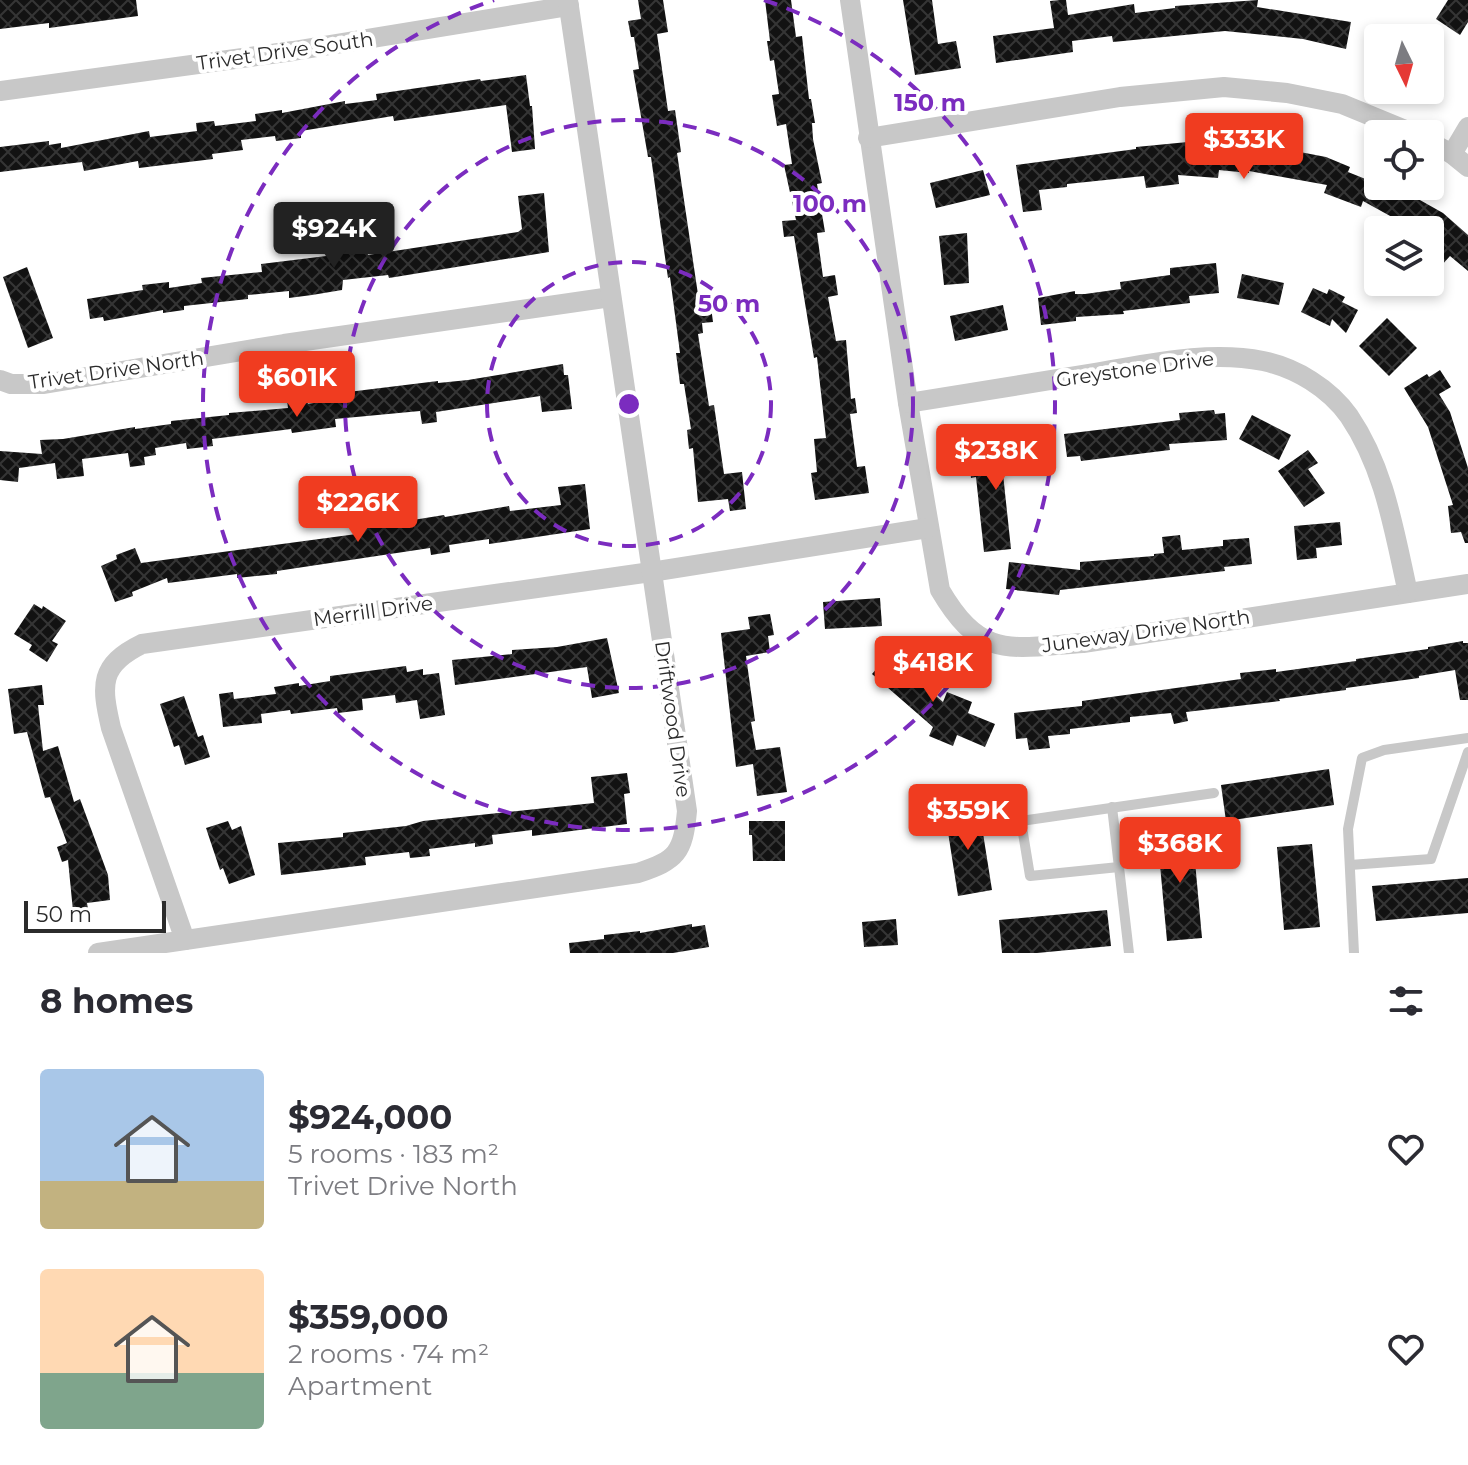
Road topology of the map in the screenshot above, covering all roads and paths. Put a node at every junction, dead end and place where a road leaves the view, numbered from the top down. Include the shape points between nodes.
1 (850, 0) edge
2 (569, 3) edge
3 (0, 91) edge
4 (1381, 120) edge
5 (1468, 127) edge
6 (868, 138) junction
7 (1460, 160) edge
8 (611, 297) junction
9 (0, 380) edge
10 (908, 403) junction
11 (928, 528) junction
12 (651, 572) junction
13 (1468, 584) edge
14 (1408, 593) junction
15 (1468, 738) edge
16 (1468, 752) edge
17 (1214, 793) dead end
18 (1112, 807) junction
19 (1350, 865) junction
20 (1119, 867) junction
21 (185, 940) junction
22 (98, 953) edge
23 (1129, 953) edge
24 (1354, 953) edge

1 - 6 street, Juneway Drive North
2 - 3 street, Trivet Drive South via 293,51
2 - 8 street, Driftwood Drive
4 - 6 street via 1342,104 1224,87 1120,97
5 - 7 street
6 - 10 street, Juneway Drive North
8 - 9 street, Trivet Drive North via 44,384
8 - 12 street, Driftwood Drive
10 - 11 street, Juneway Drive North
10 - 14 street, Greystone Drive via 1222,357 1263,361 1297,372 1347,413 1369,449 1384,488
11 - 12 street, Merrill Drive
11 - 14 street, Juneway Drive North via 940,590 955,615 976,637 1002,646 1083,643
12 - 21 street, Driftwood Drive via 687,811 674,857 638,873
12 - 21 street, Merrill Drive via 142,644 122,654 108,671 103,693
13 - 14 street, Juneway Drive North
15 - 19 lane via 1362,758 1348,829
16 - 19 lane via 1431,859
17 - 18 lane
18 - 20 lane
18 - 20 lane via 1021,821 1030,876
19 - 24 lane
20 - 23 lane
21 - 22 street, Driftwood Drive

